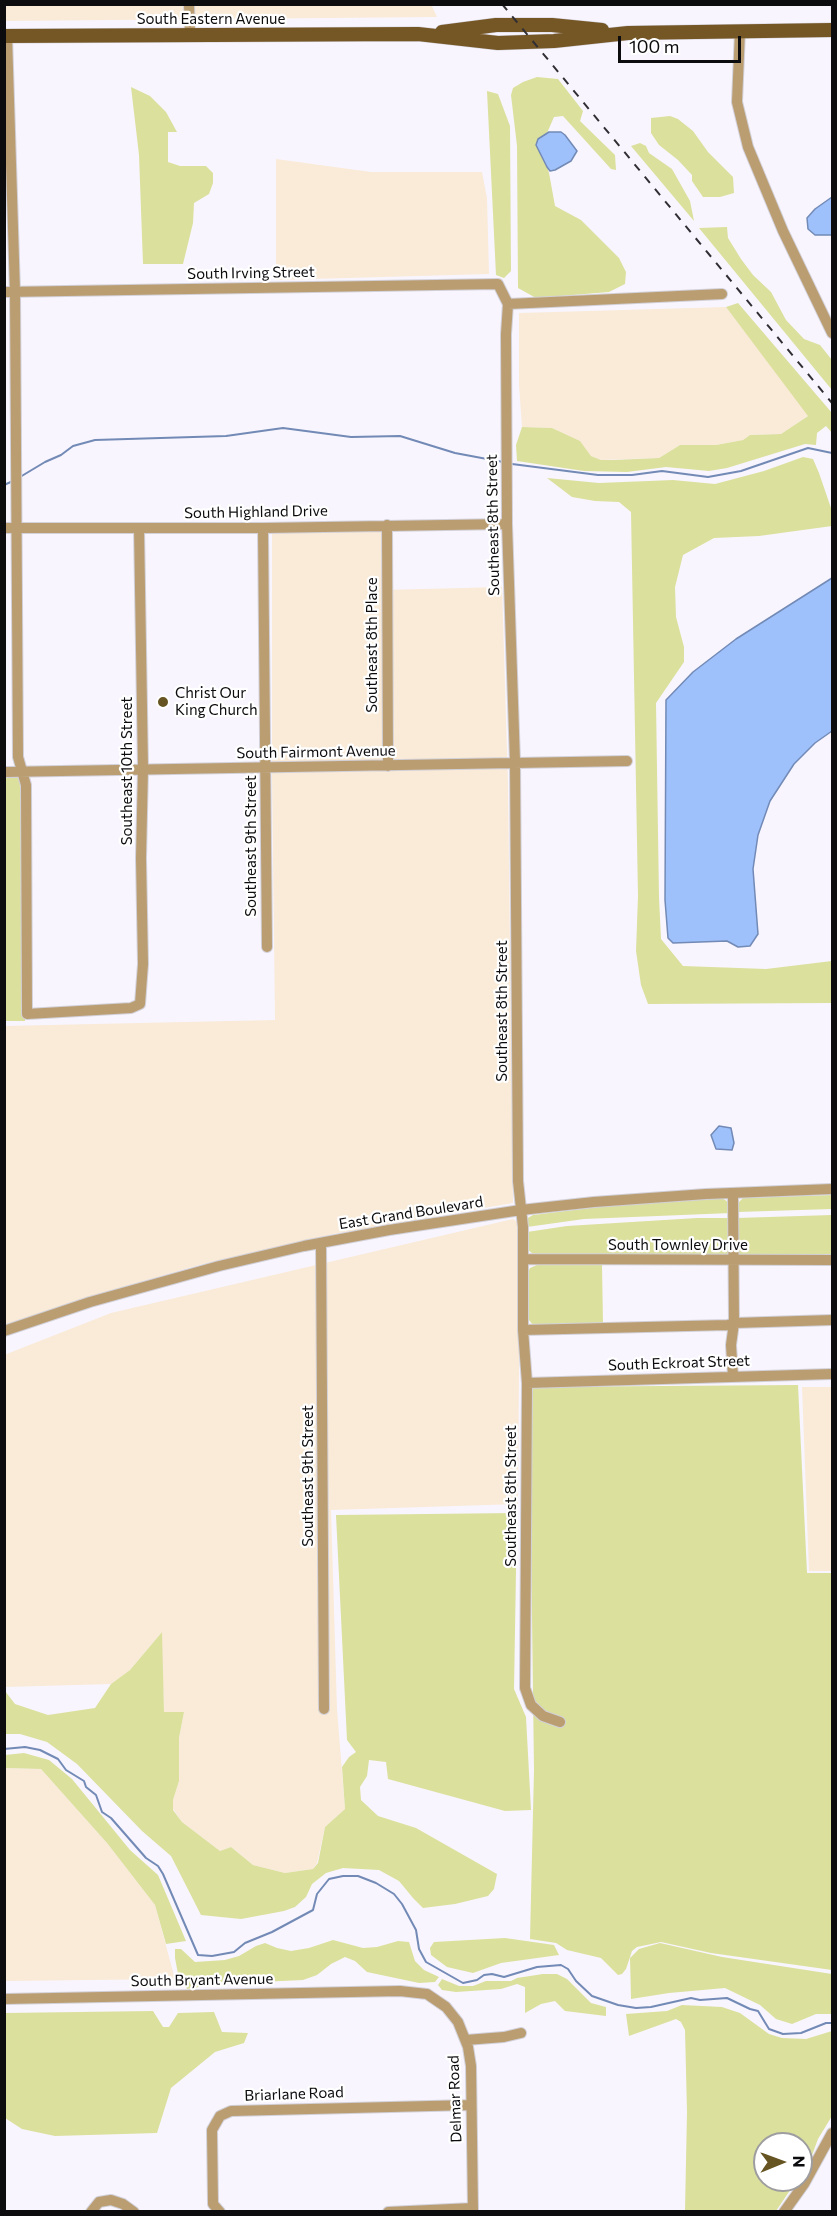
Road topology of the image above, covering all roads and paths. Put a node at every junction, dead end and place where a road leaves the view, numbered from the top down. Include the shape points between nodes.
1 (189, 4) edge
2 (832, 30) edge
3 (740, 31) junction
4 (190, 35) junction
5 (6, 36) edge
6 (10, 292) edge
7 (722, 294) dead end
8 (508, 304) junction
9 (832, 333) edge
10 (507, 524) junction
11 (387, 525) junction
12 (10, 528) edge
13 (139, 528) junction
14 (263, 528) junction
15 (627, 761) dead end
16 (515, 762) junction
17 (388, 766) junction
18 (143, 768) junction
19 (266, 768) junction
20 (22, 771) junction
21 (4, 772) edge
22 (267, 947) dead end
23 (832, 1189) edge
24 (734, 1194) junction
25 (521, 1210) junction
26 (321, 1243) junction
27 (524, 1259) junction
28 (734, 1260) junction
29 (832, 1260) edge
30 (832, 1320) edge
31 (734, 1323) junction
32 (523, 1330) junction
33 (4, 1331) edge
34 (832, 1374) edge
35 (733, 1376) junction
36 (527, 1383) junction
37 (324, 1709) dead end
38 (560, 1722) dead end
39 (400, 1991) joint
40 (4, 1999) edge
41 (521, 2033) dead end
42 (466, 2040) junction
43 (470, 2105) junction
44 (832, 2133) edge
45 (473, 2210) edge
46 (91, 2211) edge
47 (134, 2211) edge
48 (220, 2211) edge
49 (388, 2211) edge
50 (784, 2211) edge

1 - 4 street
2 - 3 main road, South Eastern Avenue
3 - 4 main road, South Eastern Avenue via 628,33 498,43 418,34
3 - 9 street via 737,102 748,147
4 - 5 main road, South Eastern Avenue
5 - 6 street
6 - 8 street, South Irving Street via 498,284
6 - 12 street
7 - 8 street
8 - 10 street, Southeast 8th Street
10 - 11 street, South Highland Drive
10 - 16 street, Southeast 8th Street
11 - 14 street, South Highland Drive
11 - 17 street, Southeast 8th Place
12 - 13 street, South Highland Drive
12 - 20 street via 18,757
13 - 14 street, South Highland Drive
13 - 18 street, Southeast 10th Street
14 - 19 street, Southeast 9th Street
15 - 16 street, South Fairmont Avenue
16 - 17 street, South Fairmont Avenue
16 - 25 street, Southeast 8th Street
17 - 19 street, South Fairmont Avenue
18 - 19 street, South Fairmont Avenue
18 - 20 street, South Fairmont Avenue
18 - 20 street, Southeast 10th Street via 140,1004 131,1008 27,1014 26,786
19 - 22 street, Southeast 9th Street
20 - 21 street, South Fairmont Avenue
23 - 24 street, East Grand Boulevard
24 - 25 street, East Grand Boulevard via 638,1198
24 - 28 street
25 - 26 street, East Grand Boulevard
25 - 27 street, Southeast 8th Street
26 - 33 street, East Grand Boulevard via 164,1281
26 - 37 street, Southeast 9th Street
27 - 28 street, South Townley Drive
27 - 32 street, Southeast 8th Street
28 - 29 street, South Townley Drive
28 - 31 street
30 - 31 street
31 - 32 street
31 - 35 street
32 - 36 street, Southeast 8th Street
34 - 35 street, South Eckroat Street
35 - 36 street, South Eckroat Street
36 - 38 street, Southeast 8th Street via 525,1688 531,1705 543,1716
39 - 40 street, South Bryant Avenue
39 - 42 street, Delmar Road via 427,1994 446,2007
41 - 42 street
42 - 43 street, Delmar Road via 471,2066
43 - 45 street, Delmar Road
43 - 48 street, Briarlane Road via 231,2111 220,2116 212,2130 213,2204
44 - 50 street via 811,2174
45 - 49 street
46 - 47 street via 99,2202 111,2200

